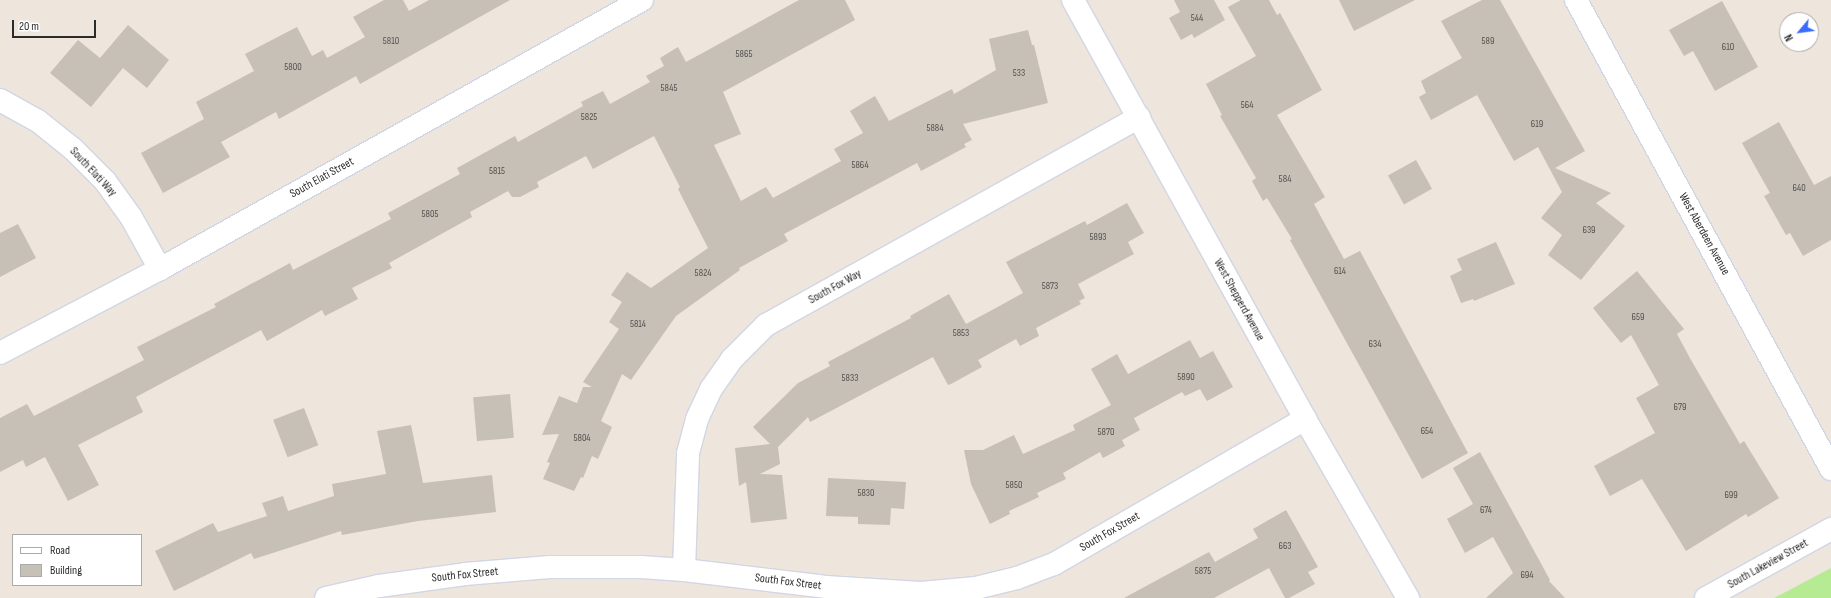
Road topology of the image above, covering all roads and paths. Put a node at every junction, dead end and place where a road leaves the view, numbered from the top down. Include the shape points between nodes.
1 (642, 0) edge
2 (1073, 0) edge
3 (1576, 0) edge
4 (0, 100) edge
5 (1139, 117) junction
6 (160, 269) junction
7 (0, 353) edge
8 (1306, 419) junction
9 (1831, 468) edge
10 (1831, 529) edge
11 (684, 570) junction
12 (326, 598) edge
13 (1408, 598) edge
14 (1706, 598) edge

1 - 6 street, South Elati Street
2 - 5 street, West Shepperd Avenue
3 - 9 street, West Aberdeen Avenue
4 - 6 street, South Elati Way via 38,121 73,149 105,181 131,217
5 - 8 street, West Shepperd Avenue
5 - 11 street, South Fox Way via 766,326 732,359 711,389 698,419 688,453
6 - 7 street, South Elati Street
8 - 11 street, South Fox Street via 1054,564 1010,580 976,588 921,593 826,587
8 - 13 street, West Shepperd Avenue
10 - 14 street, South Lakeview Street
11 - 12 street, South Fox Street via 641,567 550,567 465,574 380,586

